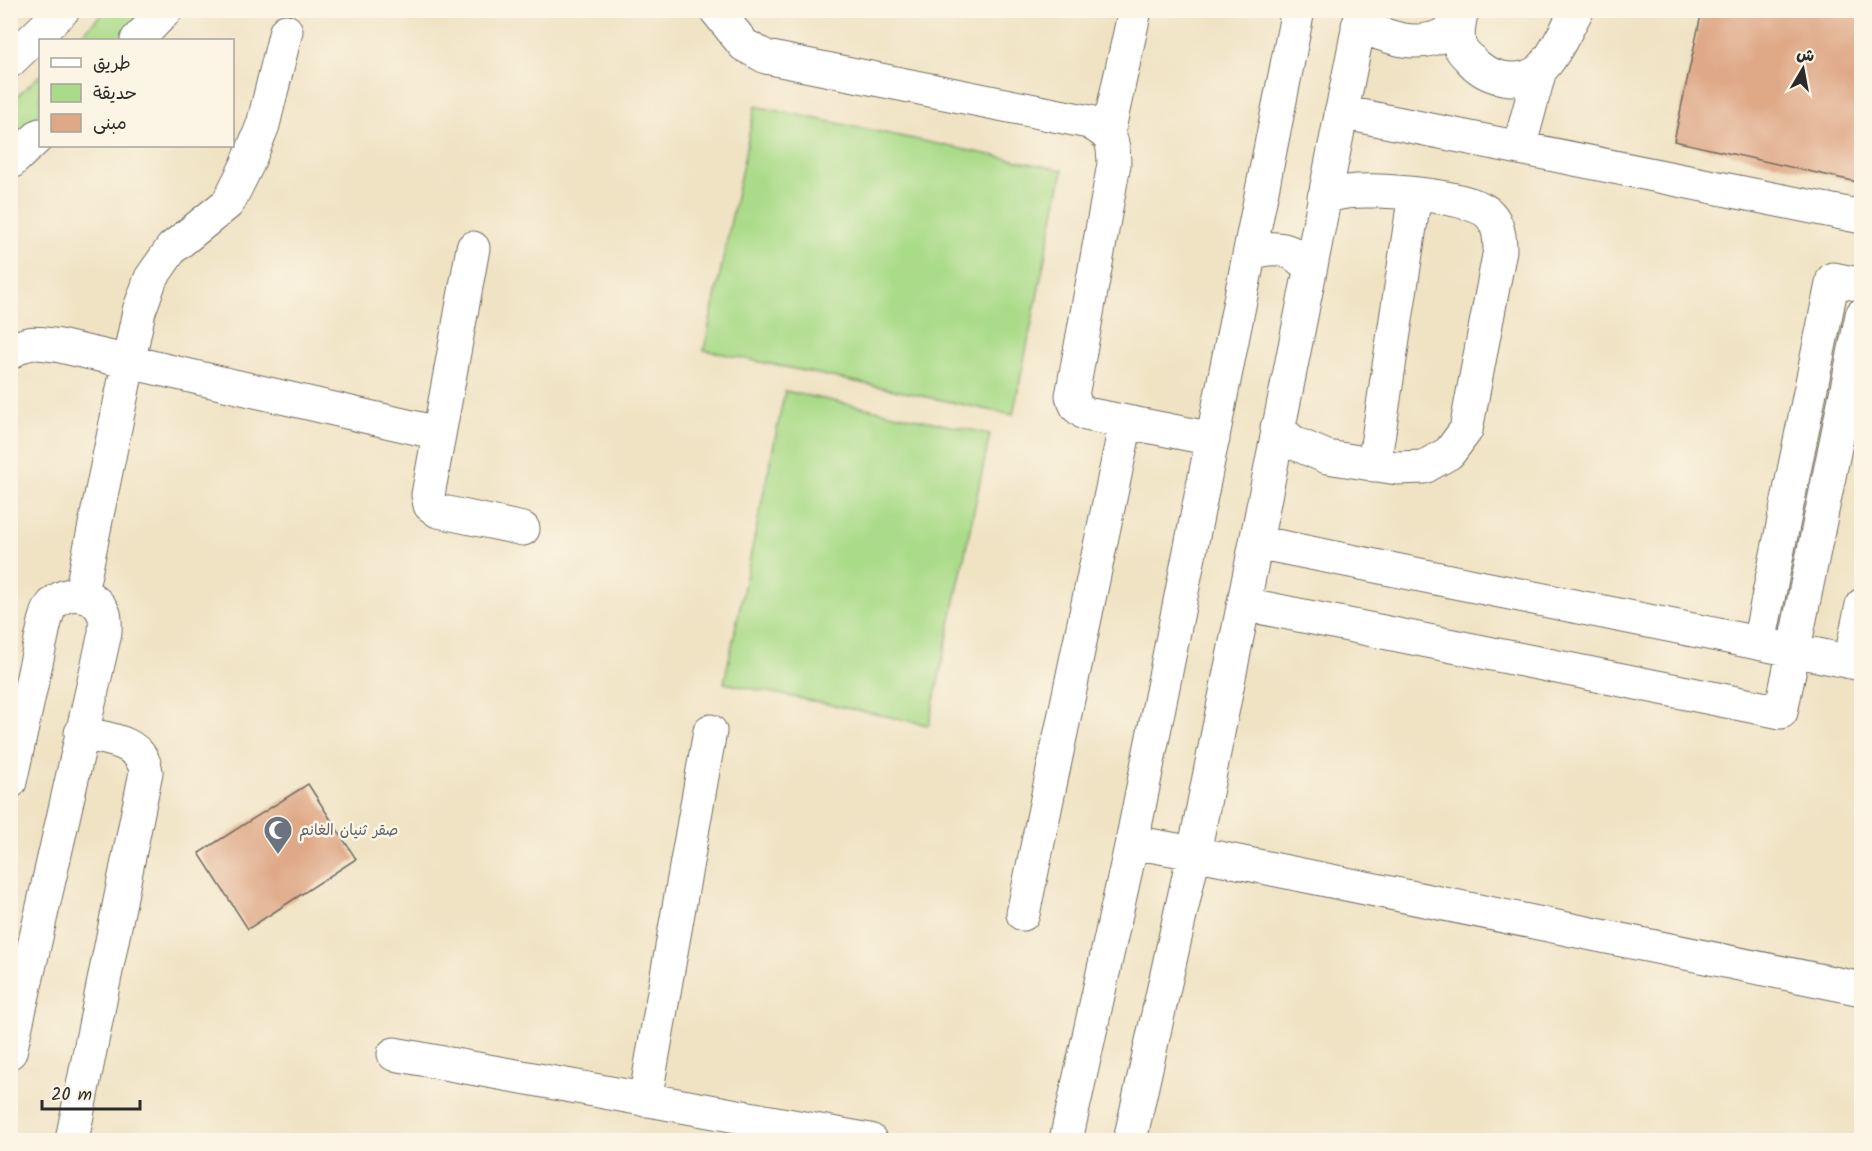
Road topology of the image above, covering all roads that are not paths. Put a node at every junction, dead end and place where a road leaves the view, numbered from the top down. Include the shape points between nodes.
1 (63, 10) edge
2 (166, 10) edge
3 (716, 10) edge
4 (1135, 10) edge
5 (1298, 10) edge
6 (1577, 10) edge
7 (1360, 18) edge
8 (1460, 19) edge
9 (286, 31) dead end
10 (138, 39) edge
11 (10, 62) edge
12 (1540, 70) junction
13 (1341, 112) junction
14 (1108, 133) junction
15 (39, 136) edge
16 (1519, 148) junction
17 (10, 163) edge
18 (1415, 194) junction
19 (1324, 197) junction
20 (1862, 217) edge
21 (473, 248) dead end
22 (1250, 254) junction
23 (1310, 269) junction
24 (1862, 285) edge
25 (1862, 315) edge
26 (10, 353) edge
27 (129, 362) junction
28 (1126, 422) junction
29 (1277, 428) junction
30 (438, 433) junction
31 (1213, 440) junction
32 (1374, 465) junction
33 (523, 529) dead end
34 (1256, 542) junction
35 (81, 593) junction
36 (1244, 604) junction
37 (1861, 613) edge
38 (1759, 643) junction
39 (1792, 661) junction
40 (1858, 671) edge
41 (710, 731) dead end
42 (81, 733) junction
43 (10, 782) edge
44 (1132, 843) junction
45 (1194, 853) junction
46 (1023, 914) dead end
47 (1862, 989) edge
48 (10, 1052) edge
49 (394, 1054) dead end
50 (645, 1100) junction
51 (72, 1140) edge
52 (870, 1140) edge
53 (1066, 1140) edge
54 (1130, 1140) edge

1 - 11 street
2 - 10 street
3 - 14 street via 744,45 766,57 1089,122
4 - 14 street
5 - 22 street
6 - 12 street
7 - 8 street via 1391,38 1414,41 1434,39
7 - 13 street
8 - 12 street via 1460,48 1476,66 1499,78 1522,78
9 - 27 street via 263,124 247,165 228,203 172,248 151,278
12 - 16 street
13 - 16 street
13 - 19 street
14 - 28 street via 1114,164 1072,396 1086,414
15 - 17 street
16 - 20 street
18 - 19 street via 1367,191
18 - 32 street
18 - 32 street via 1466,202 1488,213 1500,233 1500,250 1466,430 1449,453 1424,467
19 - 23 street
21 - 30 street
22 - 23 street via 1262,249 1288,250
22 - 31 street
23 - 29 street
24 - 38 street via 1833,279
25 - 39 street
26 - 27 street via 22,344 39,343
27 - 30 street
27 - 35 street
28 - 31 street
28 - 46 street
29 - 32 street via 1294,443 1327,458
29 - 34 street
30 - 33 street via 428,484 430,505 438,511
31 - 44 street
34 - 36 street
34 - 38 street
35 - 42 street via 96,601 105,615 105,633
35 - 43 street via 64,595 50,606
36 - 39 street via 1781,712
36 - 45 street
37 - 40 street
38 - 39 street
39 - 40 street
41 - 50 street
42 - 48 street
42 - 51 street via 137,750 146,772
44 - 45 street
44 - 53 street
45 - 47 street
45 - 54 street
49 - 50 street
50 - 52 street

